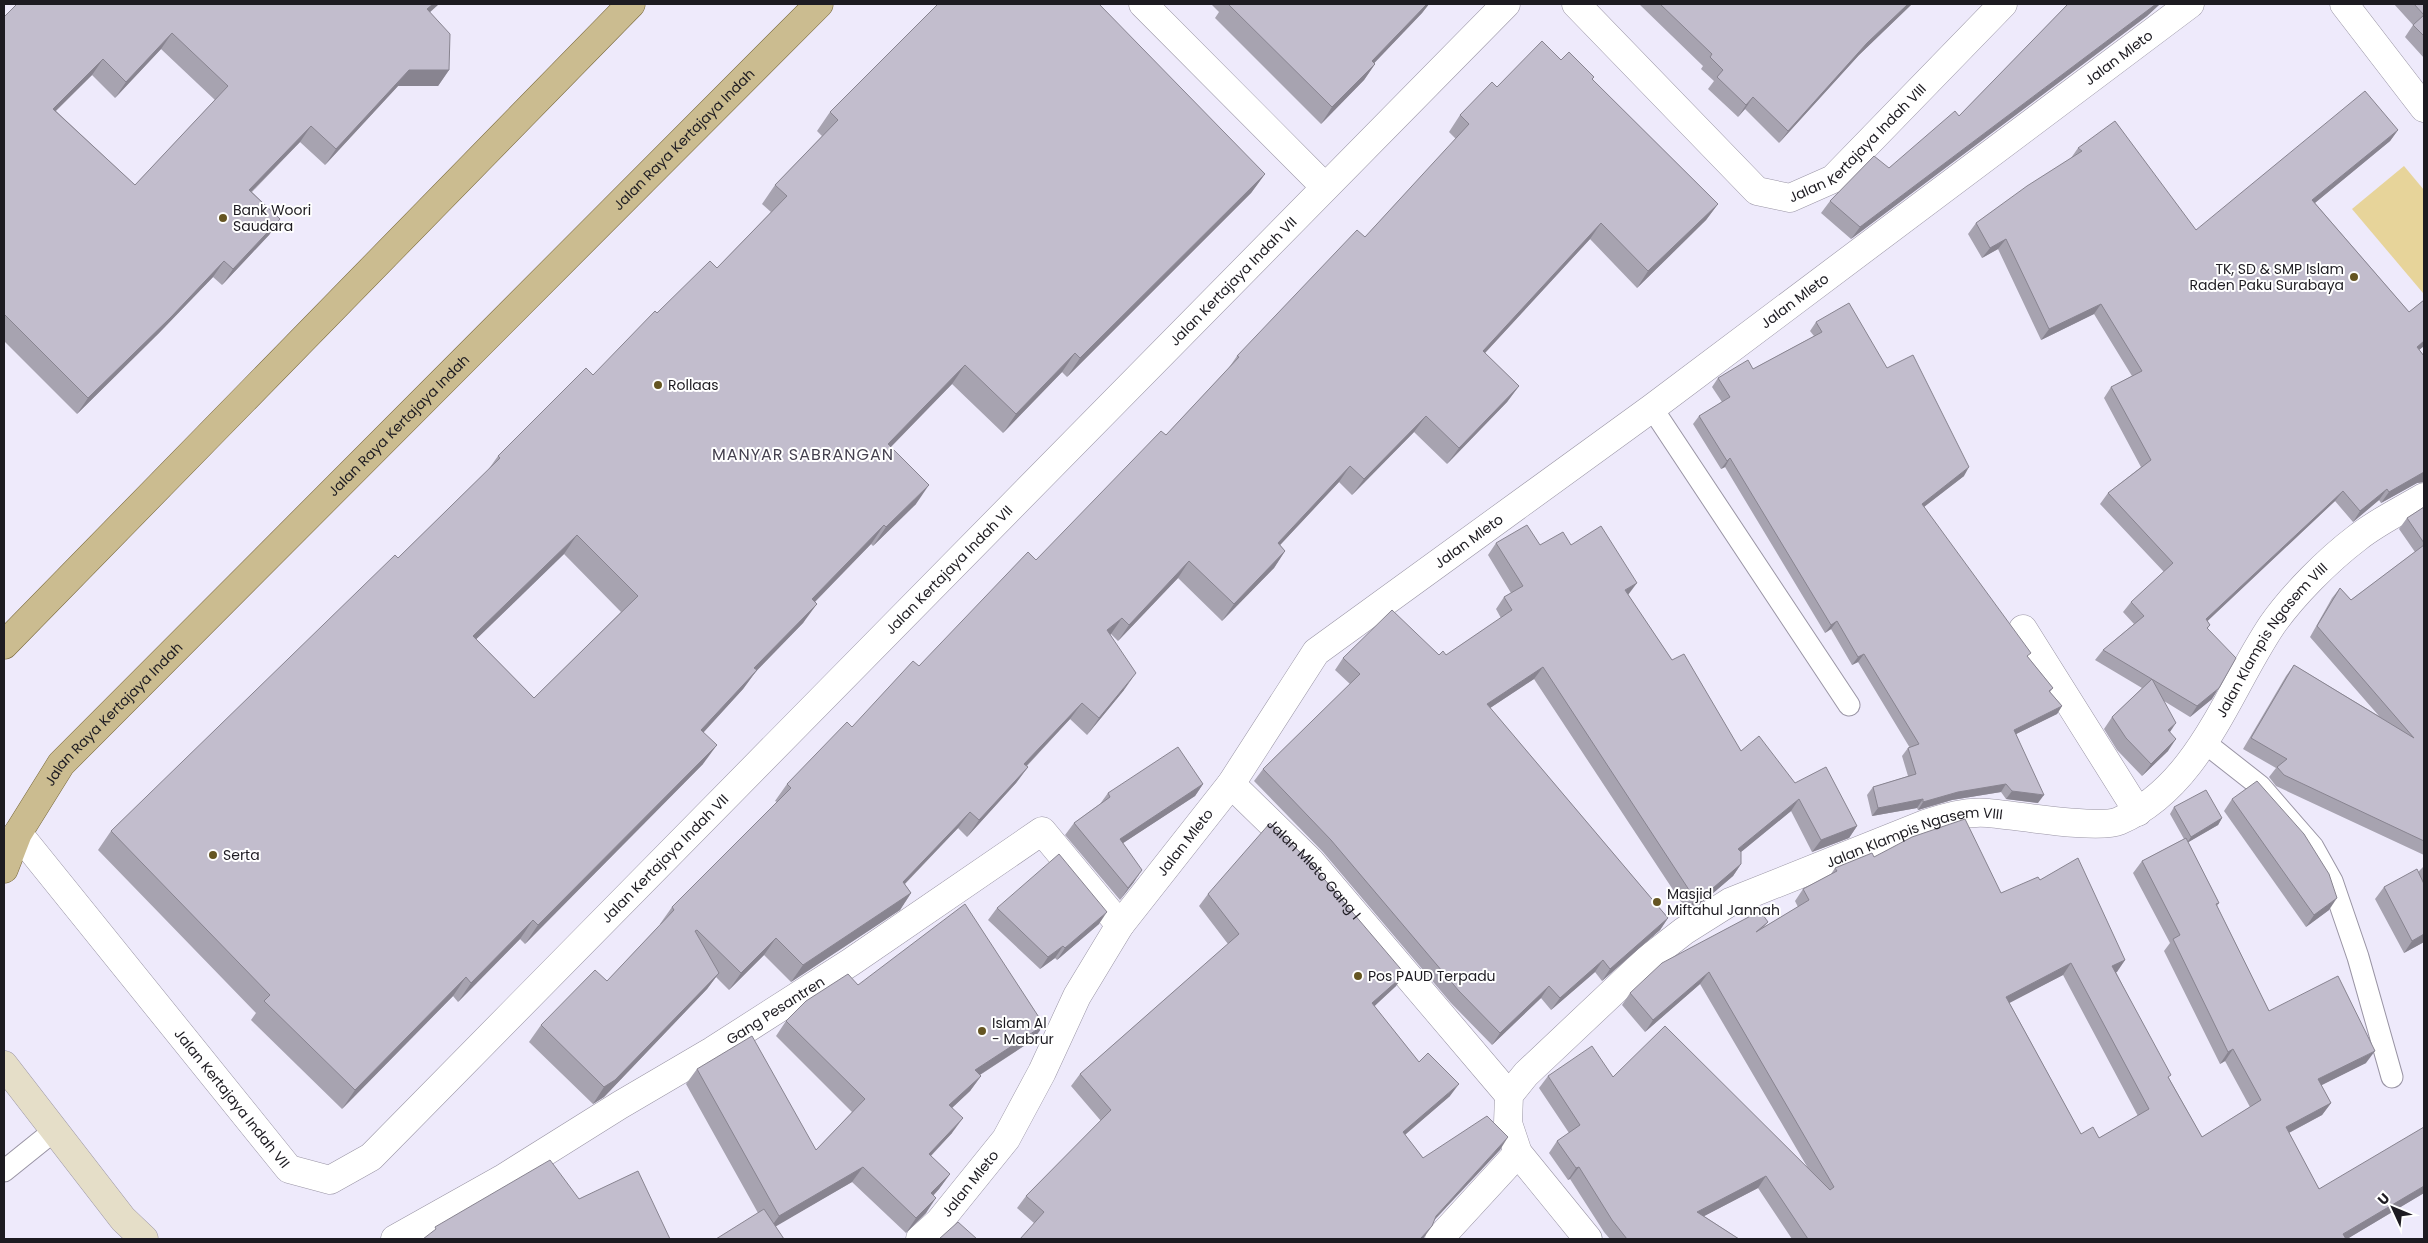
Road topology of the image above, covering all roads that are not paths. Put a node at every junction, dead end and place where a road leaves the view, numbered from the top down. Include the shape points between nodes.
1 (631, 4) edge
2 (819, 4) edge
3 (1143, 4) edge
4 (1506, 4) edge
5 (1576, 4) edge
6 (2003, 4) edge
7 (2190, 4) edge
8 (2344, 4) edge
9 (2424, 108) edge
10 (1325, 187) junction
11 (1652, 408) junction
12 (2424, 496) edge
13 (2023, 630) dead end
14 (4, 645) edge
15 (1849, 704) dead end
16 (2204, 742) junction
17 (1231, 784) junction
18 (2138, 812) junction
19 (18, 833) junction
20 (4, 869) edge
21 (1120, 925) junction
22 (4, 1065) edge
23 (2392, 1077) dead end
24 (1509, 1095) junction
25 (54, 1130) junction
26 (1518, 1153) junction
27 (4, 1171) edge
28 (144, 1239) edge
29 (395, 1239) edge
30 (920, 1239) edge
31 (1439, 1239) edge
32 (1588, 1239) edge

1 - 14 main road
2 - 19 main road, Jalan Raya Kertajaya Indah via 61,764
3 - 10 street
4 - 10 street, Jalan Kertajaya Indah VII
5 - 6 street, Jalan Kertajaya Indah VIII via 1757,191 1790,198 1833,179
7 - 11 street, Jalan Mleto
8 - 9 street
10 - 19 street, Jalan Kertajaya Indah VII via 371,1157 330,1180 288,1169
11 - 15 lane
11 - 17 street, Jalan Mleto via 1316,652
12 - 16 street, Jalan Klampis Ngasem VIII via 2357,538 2310,581 2273,624
13 - 18 street
16 - 18 street, Jalan Klampis Ngasem VIII via 2167,789
16 - 23 lane via 2260,786 2313,847 2332,881 2358,957
17 - 21 street, Jalan Mleto
17 - 24 street, Jalan Mleto Gang I via 1311,862
18 - 24 street, Jalan Klampis Ngasem VIII via 2116,822 2095,824 1985,813 1950,816 1730,902 1648,959 1526,1074
19 - 20 main road, Jalan Raya Kertajaya Indah
21 - 29 street, Gang Pesantren via 1042,831 851,962 712,1051 502,1179
21 - 30 street, Jalan Mleto via 1077,996 1006,1139 939,1222
22 - 25 street
24 - 26 street via 1508,1123
25 - 27 lane
25 - 28 street via 123,1219
26 - 31 street
26 - 32 street

